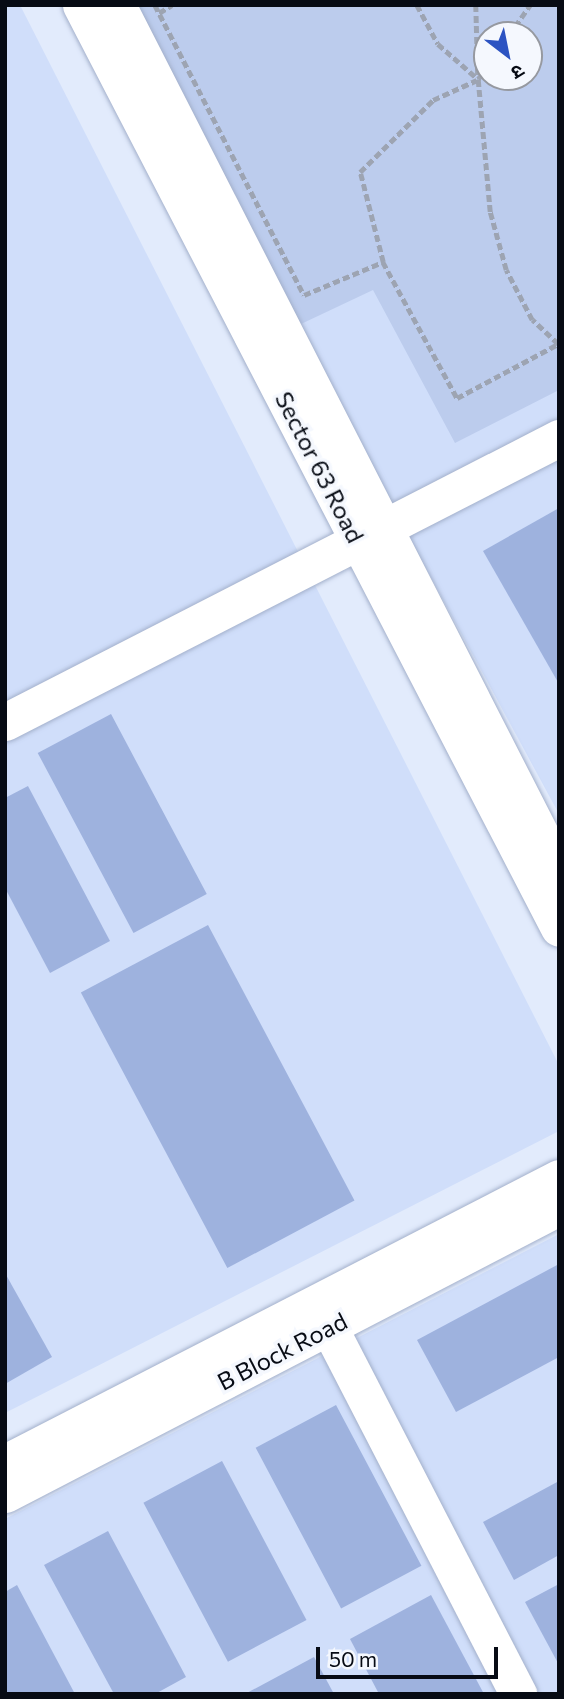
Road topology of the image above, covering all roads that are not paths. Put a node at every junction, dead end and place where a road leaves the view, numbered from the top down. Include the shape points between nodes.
1 (81, 5) edge
2 (117, 5) edge
3 (559, 438) edge
4 (370, 534) junction
5 (5, 722) edge
6 (559, 871) edge
7 (559, 928) edge
8 (559, 1178) edge
9 (559, 1207) edge
10 (323, 1315) junction
11 (5, 1463) edge
12 (5, 1494) edge
13 (518, 1694) edge

1 - 4 street, Sector 63 Road
2 - 4 street, Sector 63 Road
3 - 4 street
4 - 5 street
4 - 6 street, Sector 63 Road
4 - 7 street, Sector 63 Road
8 - 10 street, B Block Road
9 - 10 street, B Block Road
10 - 11 street, B Block Road
10 - 12 street, B Block Road
10 - 13 street

